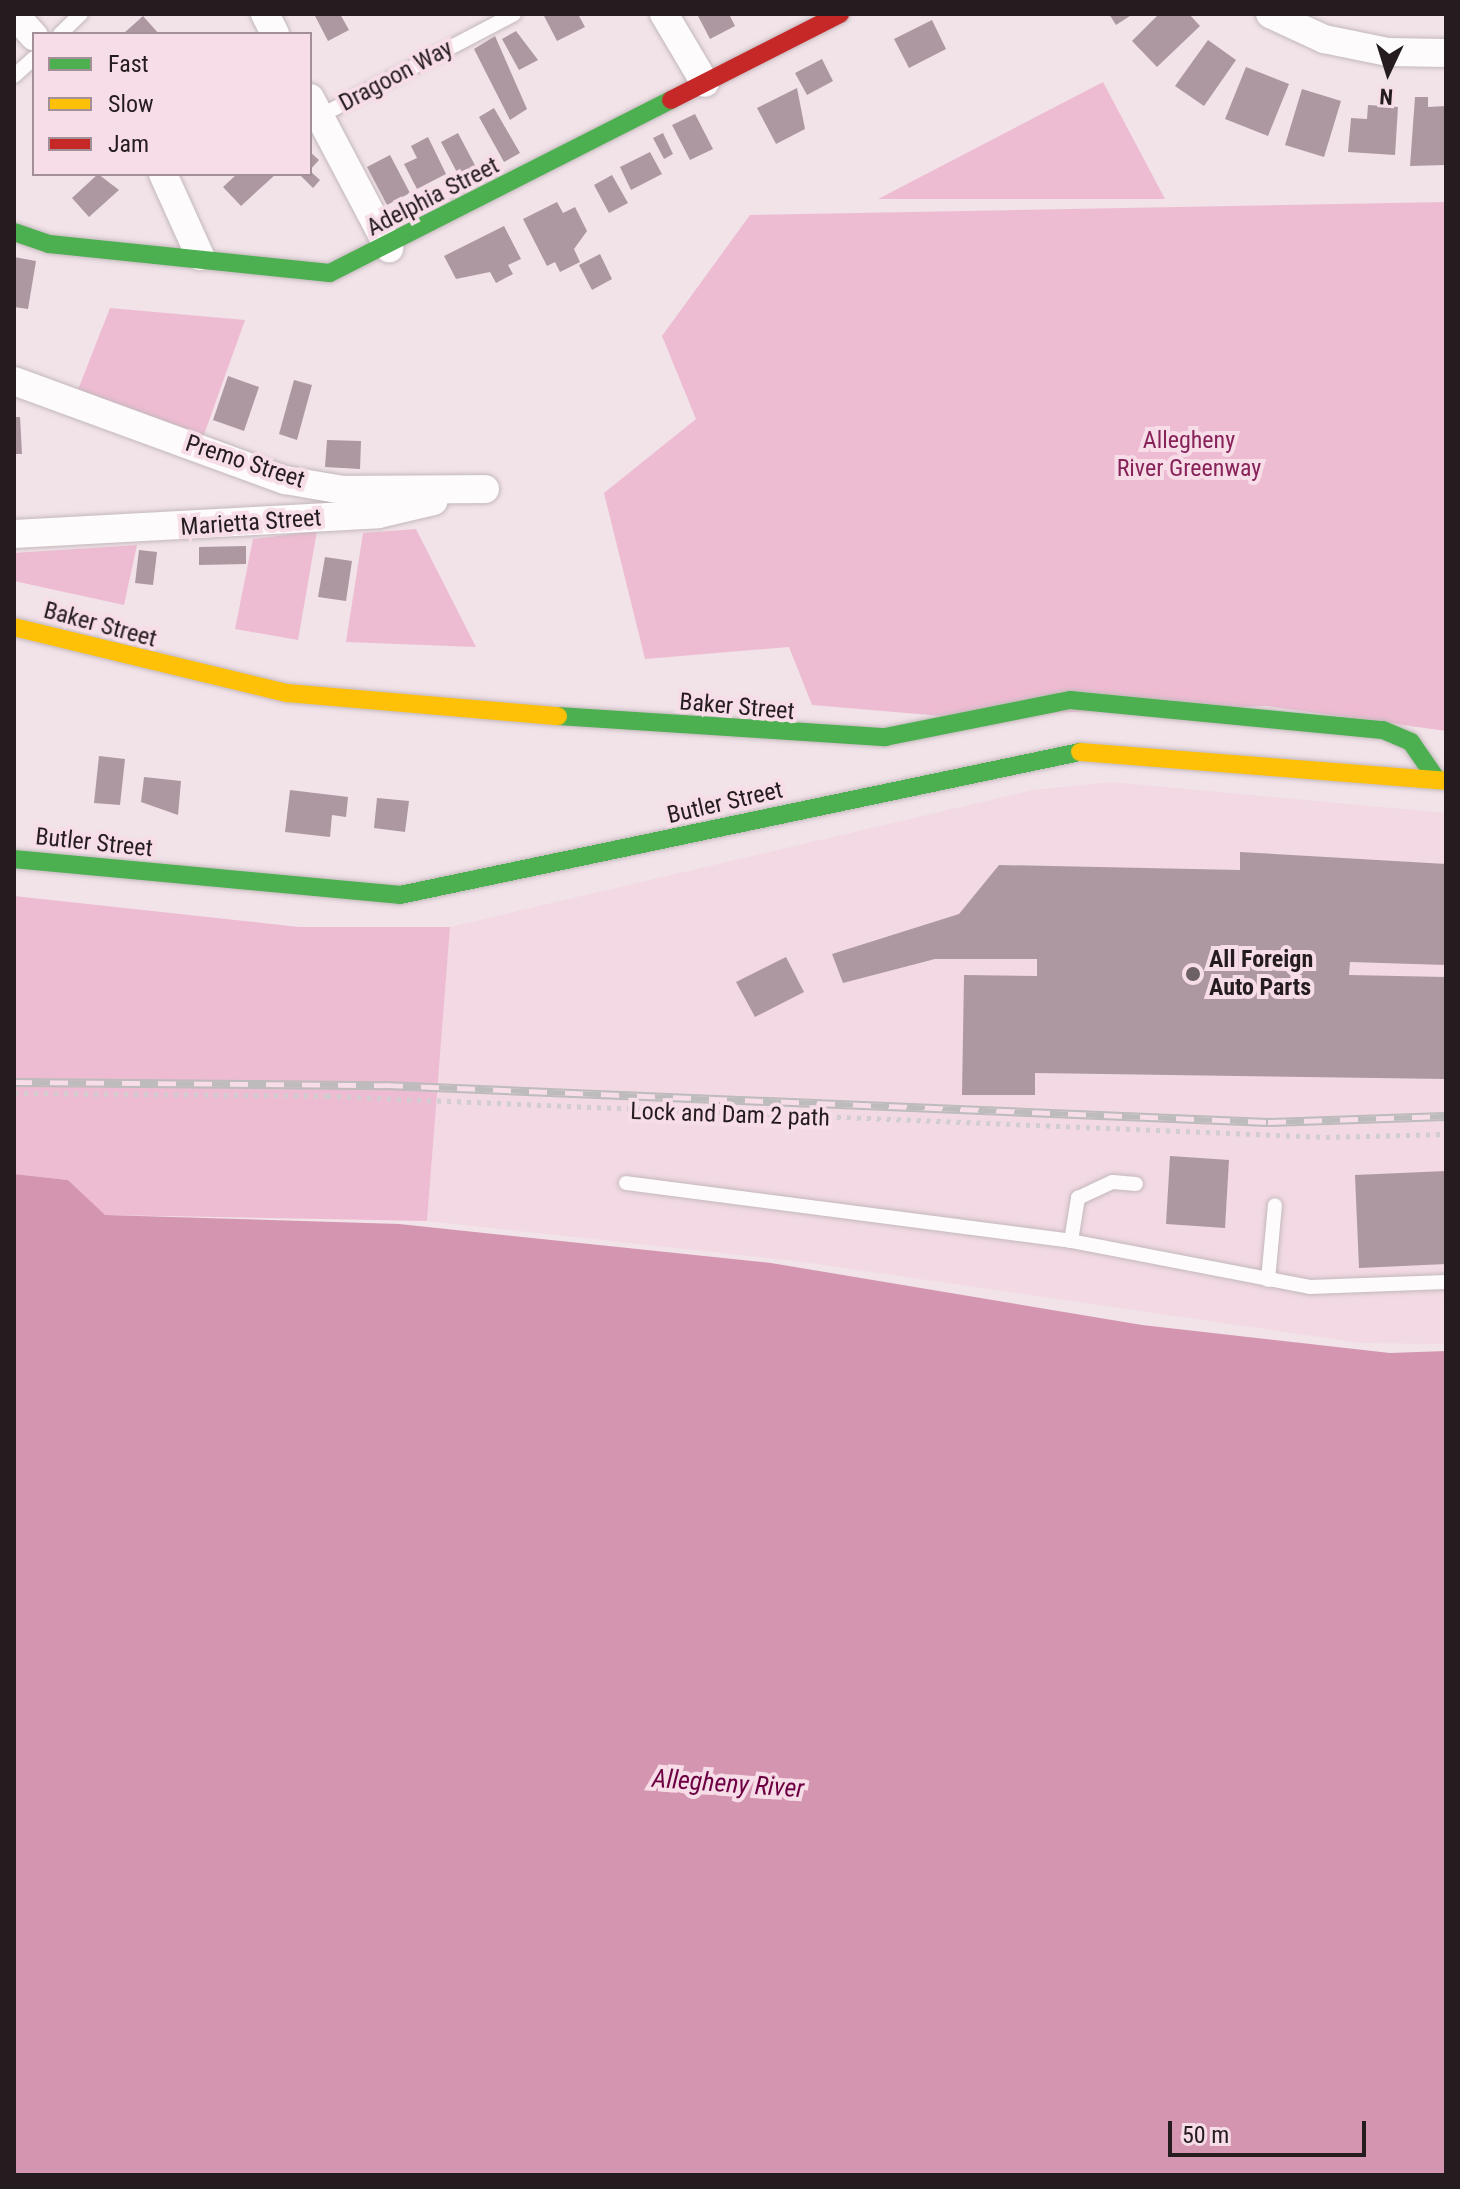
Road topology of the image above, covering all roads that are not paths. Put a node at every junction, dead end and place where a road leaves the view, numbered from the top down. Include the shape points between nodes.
1 (14, 14) edge
2 (81, 14) edge
3 (265, 14) edge
4 (514, 14) edge
5 (664, 14) edge
6 (840, 14) edge
7 (1270, 14) edge
8 (62, 32) edge
9 (274, 32) edge
10 (32, 34) edge
11 (1446, 53) edge
12 (32, 60) edge
13 (14, 76) edge
14 (705, 83) junction
15 (315, 107) edge
16 (164, 176) edge
17 (14, 232) edge
18 (389, 248) junction
19 (200, 256) junction
20 (14, 381) edge
21 (485, 489) joint
22 (14, 534) edge
23 (14, 627) edge
24 (1441, 780) edge
25 (14, 859) edge
26 (626, 1183) dead end
27 (1136, 1184) dead end
28 (1275, 1205) dead end
29 (1071, 1241) junction
30 (1268, 1280) junction
31 (1446, 1282) edge

1 - 10 street
2 - 8 lane
3 - 9 street
4 - 15 lane, Dragoon Way
5 - 14 street
6 - 14 main road, Adelphia Street
7 - 11 street via 1324,39 1388,52
12 - 13 lane
14 - 18 main road, Adelphia Street
15 - 18 street
16 - 19 street
17 - 19 main road, Adelphia Street via 49,244
18 - 19 main road, Adelphia Street via 330,273
20 - 21 street, Premo Street via 285,480 343,490
21 - 22 street, Marietta Street via 378,514
23 - 24 main road, Baker Street via 287,693 813,737 898,735 1070,700 1383,730 1411,742
24 - 25 main road, Butler Street via 1134,751 1052,753 501,879 400,895
26 - 29 lane
27 - 29 lane via 1113,1182 1078,1198
28 - 30 lane
29 - 30 lane
30 - 31 lane via 1310,1287

